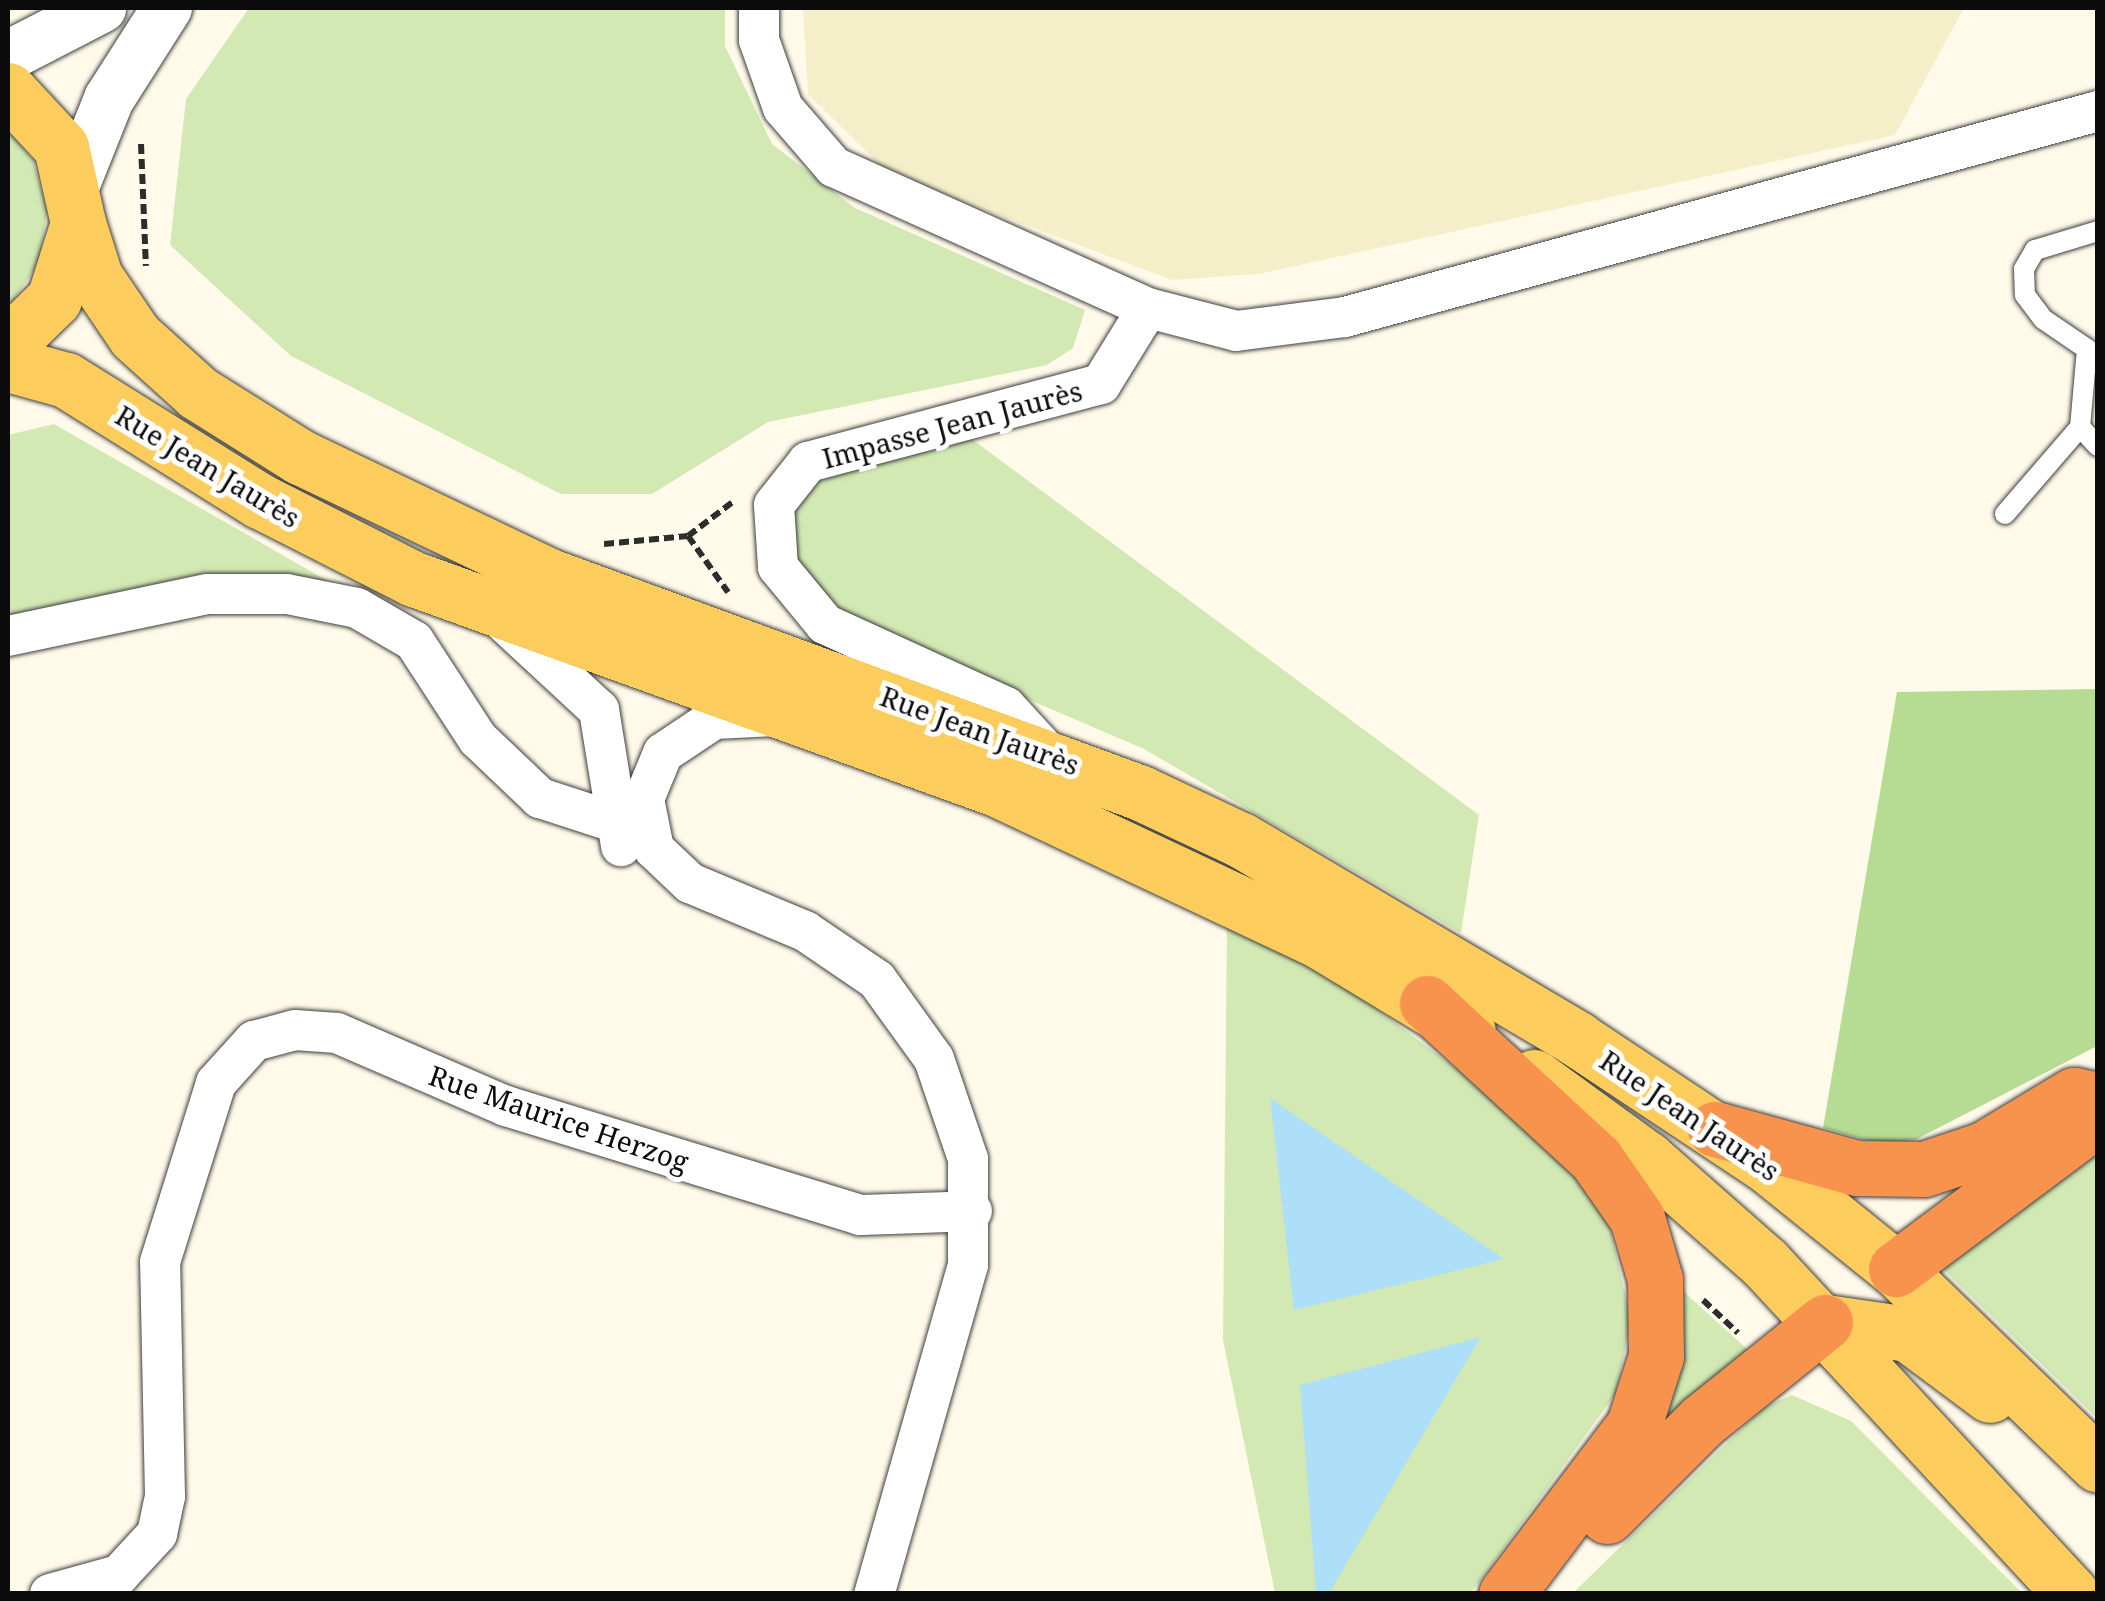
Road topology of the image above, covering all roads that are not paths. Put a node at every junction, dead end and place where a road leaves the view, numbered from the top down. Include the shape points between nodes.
1 (102, 8) edge
2 (167, 8) edge
3 (759, 8) edge
4 (8, 56) edge
5 (8, 90) edge
6 (2098, 111) edge
7 (76, 204) junction
8 (2098, 232) edge
9 (1148, 308) junction
10 (8, 344) edge
11 (8, 364) edge
12 (2080, 427) junction
13 (2098, 446) edge
14 (2004, 514) dead end
15 (491, 610) junction
16 (8, 636) edge
17 (804, 718) junction
18 (1048, 754) junction
19 (631, 829) junction
20 (1427, 1003) junction
21 (2098, 1100) edge
22 (2098, 1118) edge
23 (1715, 1128) junction
24 (972, 1211) junction
25 (1896, 1268) junction
26 (1825, 1322) junction
27 (2098, 1465) edge
28 (2098, 1482) edge
29 (50, 1594) edge
30 (874, 1594) edge
31 (1506, 1594) edge
32 (1544, 1594) edge
33 (2071, 1594) edge

1 - 4 street
2 - 7 street via 110,100
3 - 9 street via 759,40 783,108 834,166 930,217
5 - 7 main road, Rue Jean Jaurès via 51,131
6 - 9 street via 1290,330 1236,331
7 - 10 main road via 54,298
7 - 18 main road, Rue Jean Jaurès via 95,277 135,336 198,393 300,456 552,577
8 - 12 lane via 2035,250 2024,269 2025,294 2043,319 2087,350
9 - 18 street, Impasse Jean Jaurès via 1100,384 808,462 774,505 778,567 825,624 1006,707
11 - 15 main road, Rue Jean Jaurès via 66,380 260,501
12 - 13 lane
12 - 14 lane
15 - 17 main road, Rue Jean Jaurès
15 - 19 street via 599,710
16 - 19 street via 208,594 286,594 357,608 414,641 478,739 540,798
17 - 19 street via 714,719 672,744
17 - 20 main road, Rue Jean Jaurès via 1096,833
18 - 23 main road, Rue Jean Jaurès via 1240,840
19 - 24 street via 669,866 734,905 832,946 899,1006 947,1084
20 - 26 main road, Rue Jean Jaurès via 1647,1159
20 - 31 highway via 1596,1159 1637,1218 1655,1278 1656,1356 1634,1426
21 - 23 highway via 2074,1095 1984,1150 1924,1169 1857,1168
22 - 25 highway
23 - 25 main road, Rue Jean Jaurès
24 - 29 street, Rue Maurice Herzog via 860,1215 506,1106 337,1033 295,1030 254,1041 216,1083 160,1262 165,1496 157,1534 119,1575
24 - 30 street via 958,1310
25 - 26 main road
25 - 27 main road, Rue Jean Jaurès
26 - 28 main road via 1908,1334
26 - 32 highway via 1644,1475
26 - 33 main road, Rue Jean Jaurès

